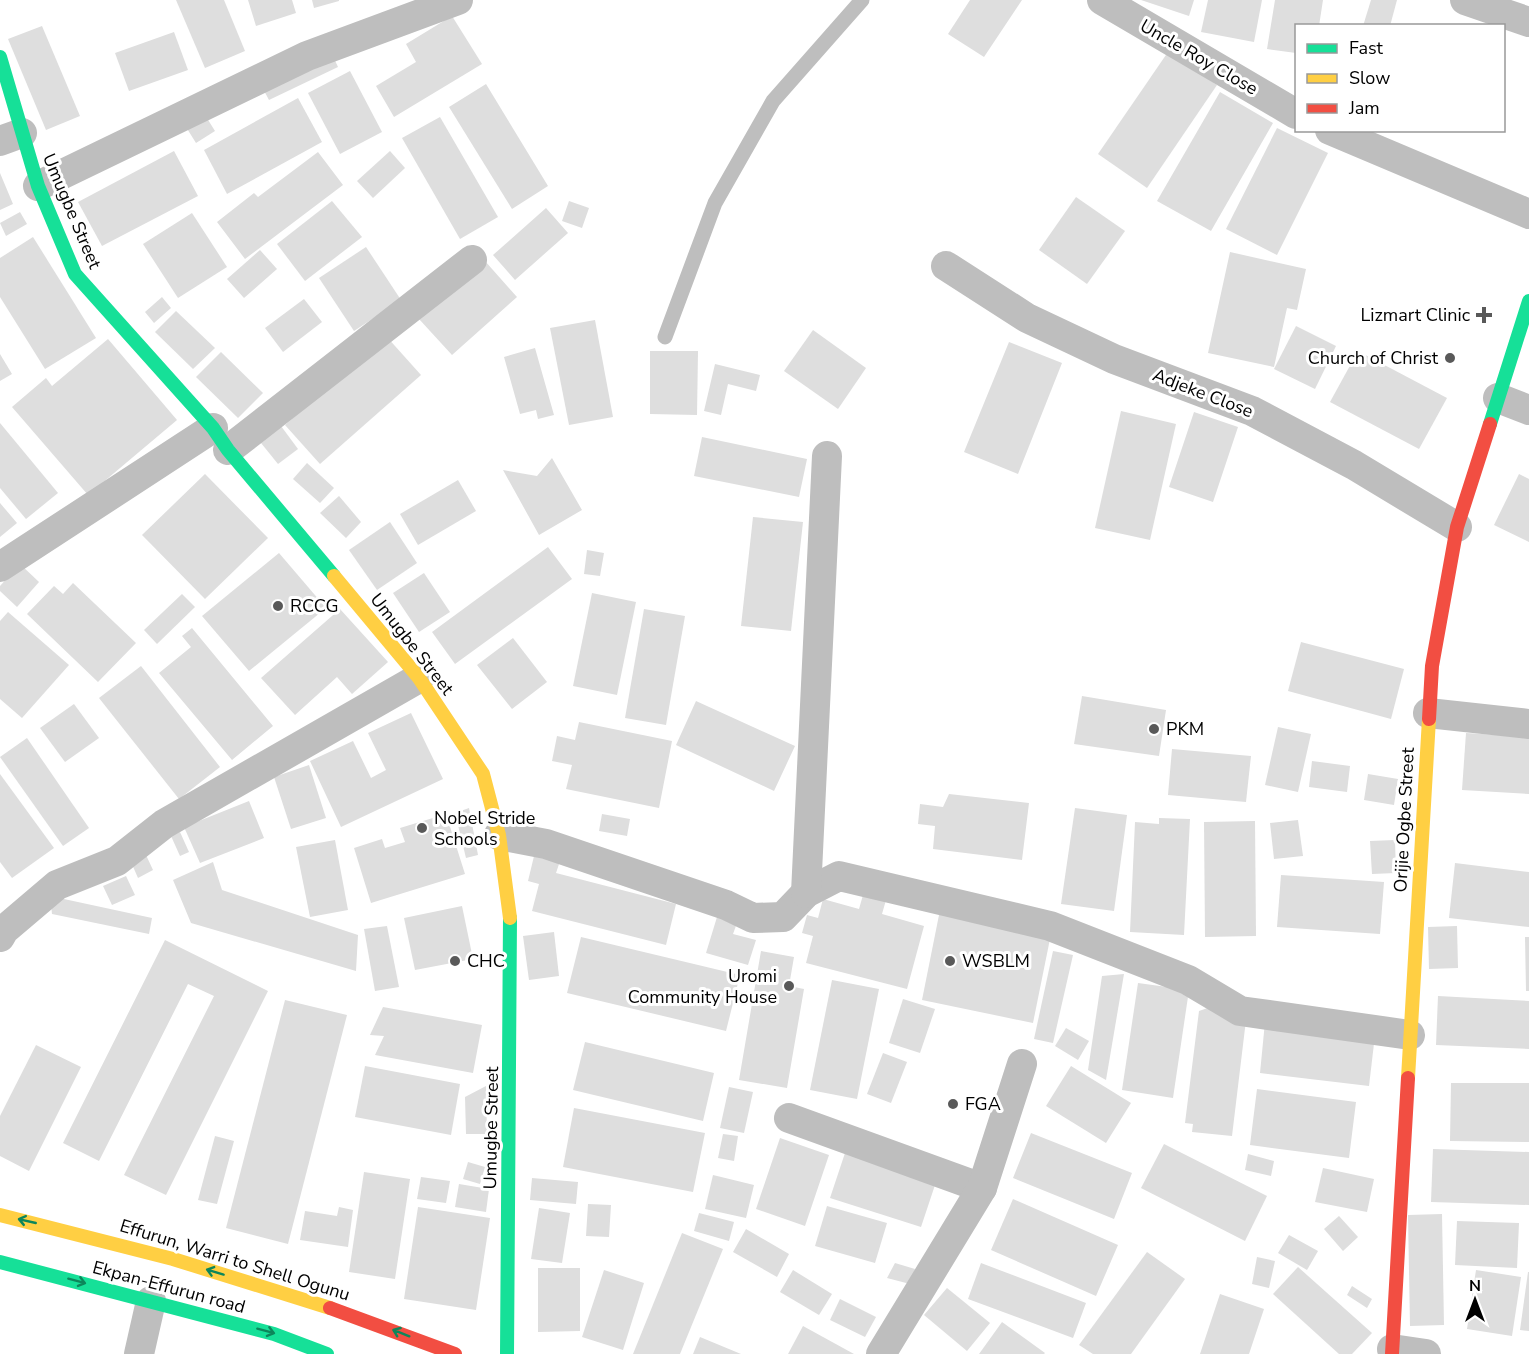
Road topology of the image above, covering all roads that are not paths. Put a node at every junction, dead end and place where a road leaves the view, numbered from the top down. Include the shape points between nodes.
1 (458, 0) edge
2 (862, 0) edge
3 (1102, 0) edge
4 (1465, 0) edge
5 (1529, 22) edge
6 (0, 57) edge
7 (1295, 113) edge
8 (1335, 132) edge
9 (11, 137) edge
10 (38, 186) junction
11 (1529, 214) edge
12 (472, 260) dead end
13 (946, 266) dead end
14 (1529, 301) edge
15 (665, 337) dead end
16 (1498, 398) junction
17 (1529, 410) edge
18 (221, 439) junction
19 (827, 456) dead end
20 (1457, 526) junction
21 (0, 567) edge
22 (419, 678) junction
23 (1428, 713) junction
24 (1529, 724) edge
25 (499, 835) junction
26 (806, 893) junction
27 (0, 937) edge
28 (1410, 1035) junction
29 (1022, 1064) dead end
30 (789, 1118) dead end
31 (982, 1188) junction
32 (0, 1215) edge
33 (0, 1262) edge
34 (151, 1301) junction
35 (1392, 1351) edge
36 (139, 1354) edge
37 (327, 1354) edge
38 (455, 1354) edge
39 (507, 1354) edge
40 (881, 1354) edge
41 (1426, 1354) edge

1 - 10 street via 307,56
2 - 15 lane via 773,101 715,203
3 - 7 street, Uncle Roy Close
4 - 5 street
6 - 9 street, Umugbe Street
8 - 11 street
9 - 10 street, Umugbe Street
10 - 18 street, Umugbe Street via 75,274
12 - 18 street
13 - 20 street, Adjeke Close via 1027,318 1114,359 1252,411
14 - 16 street, Orijie Ogbe Street
16 - 17 street
16 - 20 street, Orijie Ogbe Street
18 - 21 street
18 - 22 street, Umugbe Street
19 - 26 street
20 - 23 street, Orijie Ogbe Street via 1432,666
22 - 25 street, Umugbe Street via 483,774
22 - 27 street via 164,824 117,861 57,885
23 - 24 street
23 - 28 street, Orijie Ogbe Street
25 - 26 street via 546,844 726,905 753,918 783,917
25 - 39 street, Umugbe Street via 512,931
26 - 28 street via 839,876 850,878 1050,926 1188,980 1240,1011
28 - 35 street, Orijie Ogbe Street
29 - 31 street
30 - 31 street
31 - 40 street
38 -> 32 street, Effurun, Warri to Shell Ogunu via 363,1318 135,1247
33 -> 34 street, Ekpan-Effurun road
34 - 36 street
34 -> 37 street, Ekpan-Effurun road via 274,1334
35 - 41 street

